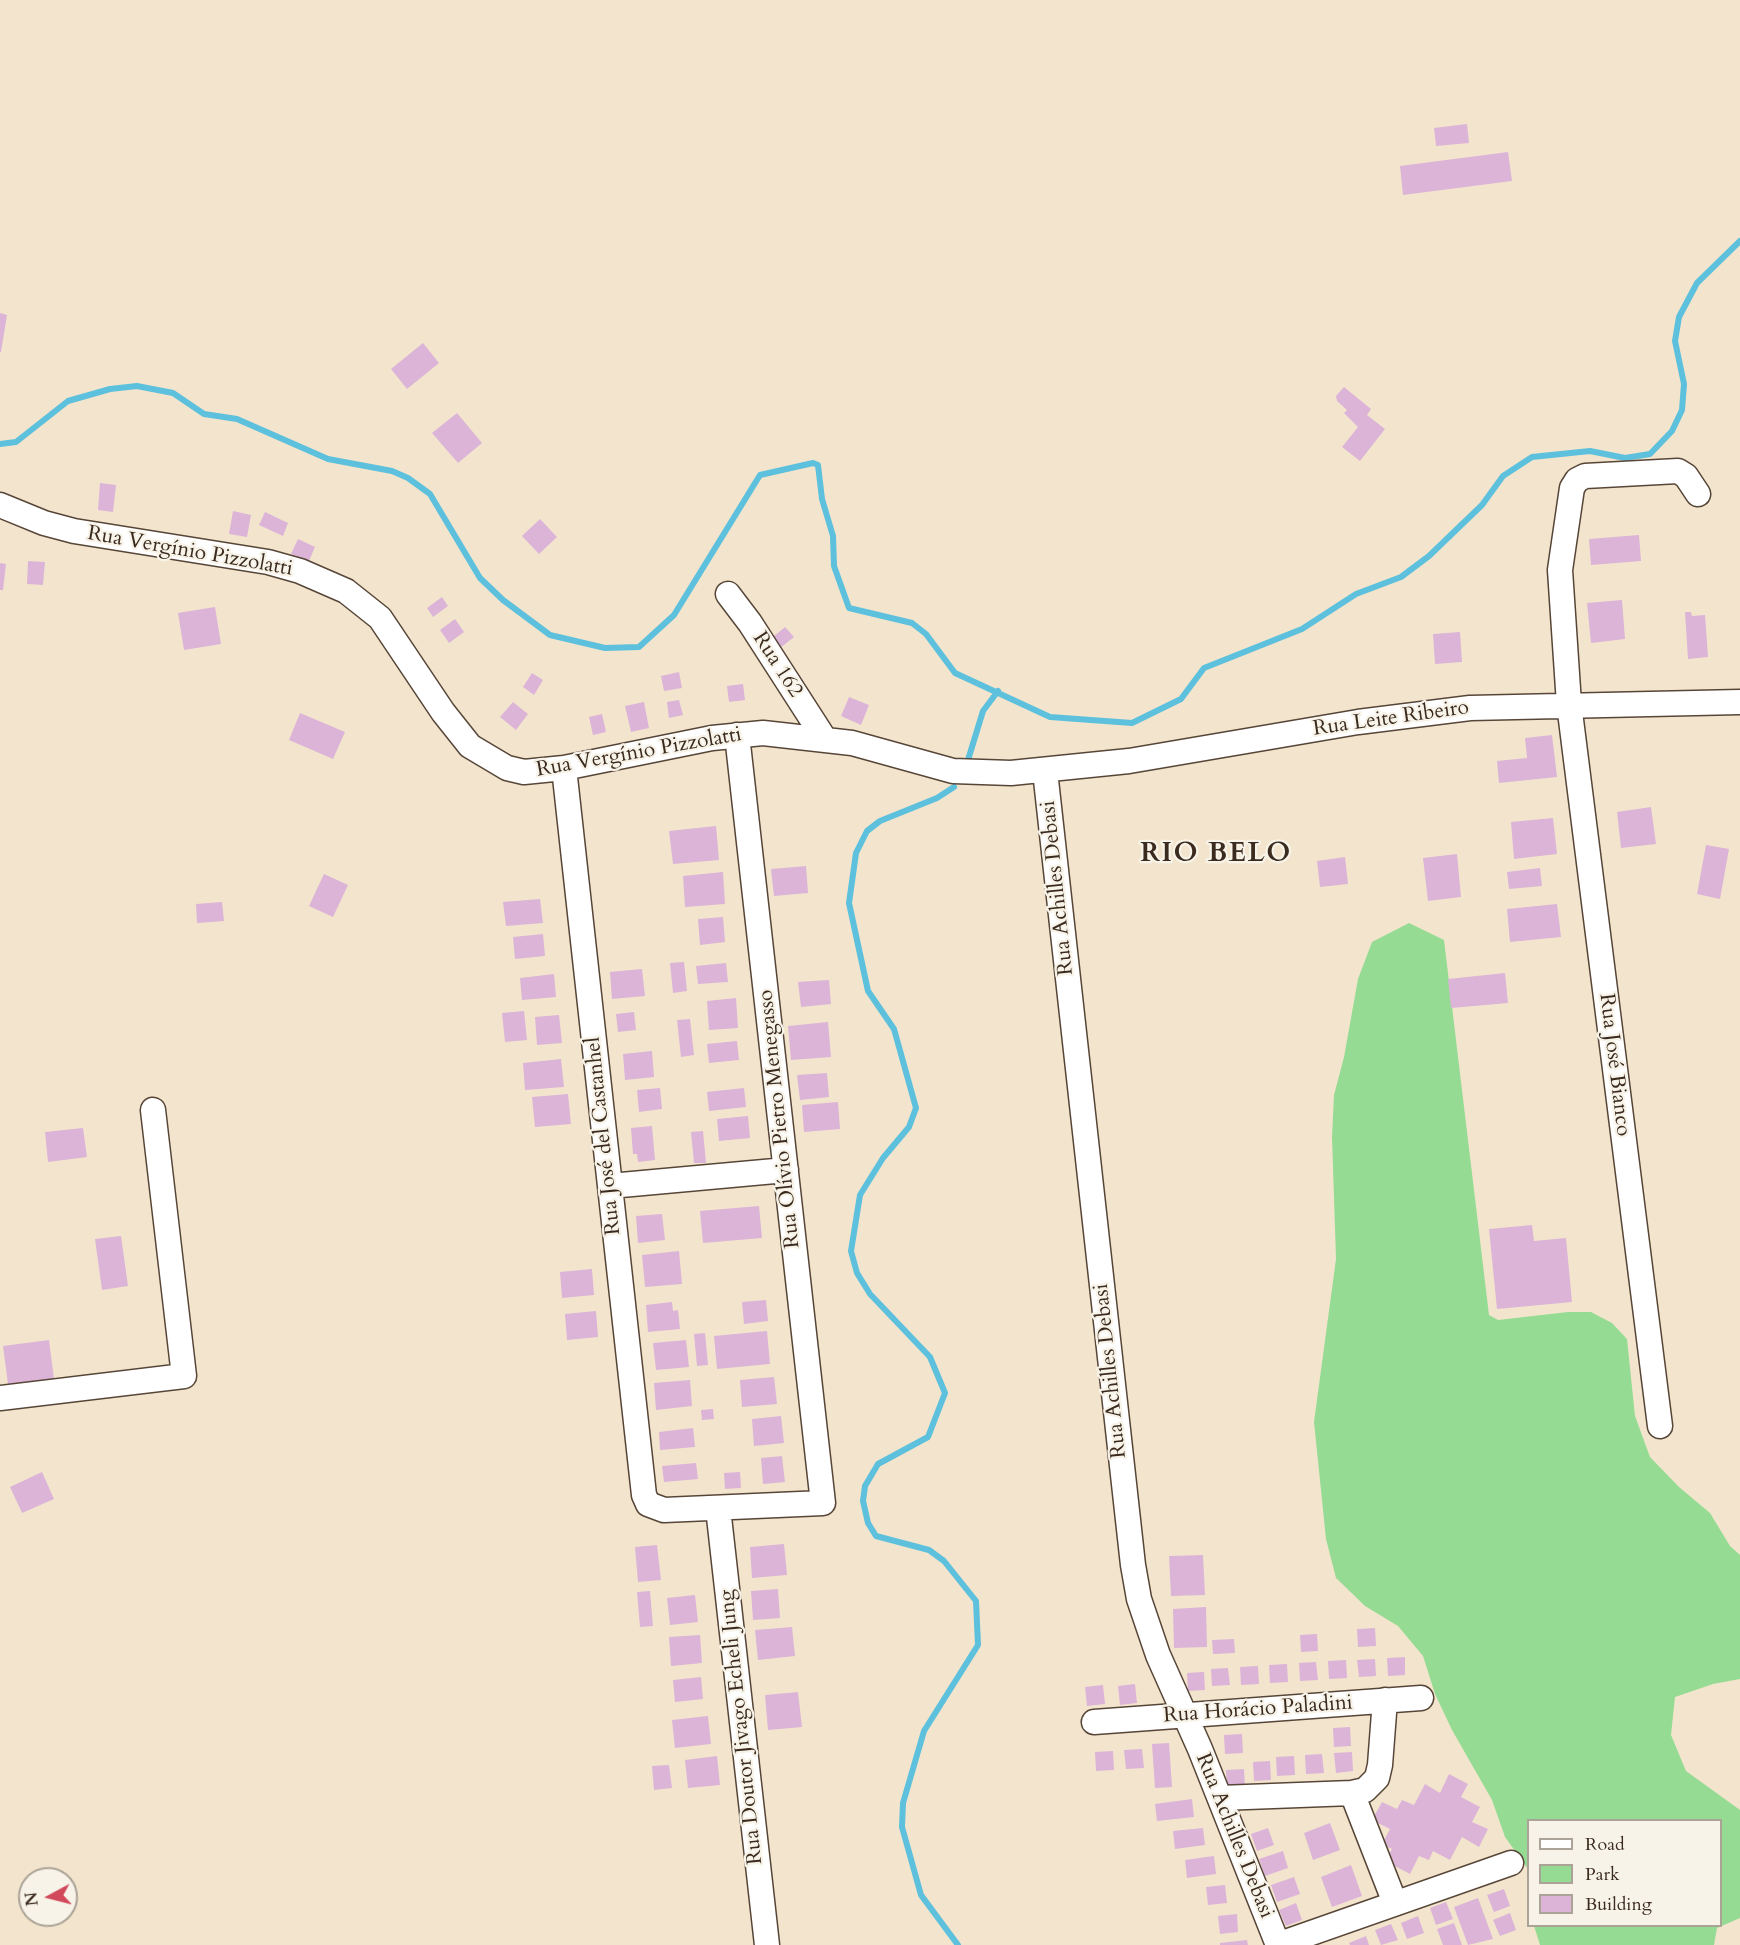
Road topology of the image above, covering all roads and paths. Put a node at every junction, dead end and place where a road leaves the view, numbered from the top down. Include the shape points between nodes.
1 (1698, 494) dead end
2 (0, 505) edge
3 (728, 594) dead end
4 (1740, 702) edge
5 (1569, 704) junction
6 (737, 735) junction
7 (824, 738) junction
8 (564, 768) junction
9 (1045, 771) junction
10 (153, 1110) dead end
11 (786, 1170) junction
12 (610, 1186) junction
13 (0, 1398) edge
14 (1660, 1426) dead end
15 (718, 1508) junction
16 (1422, 1698) dead end
17 (1385, 1700) junction
18 (1183, 1715) junction
19 (1094, 1722) dead end
20 (1352, 1793) junction
21 (1220, 1798) junction
22 (1511, 1863) dead end
23 (1395, 1904) junction
24 (766, 1945) edge
25 (1277, 1945) edge

1 - 5 street, Rua José Bianco via 1678,471 1585,476 1572,488 1560,570
2 - 8 street, Rua Vergínio Pizzolatti via 74,531 236,556 326,581 346,591 380,618 470,746 507,768 524,772
3 - 7 street, Rua 162
4 - 5 street, Rua Leite Ribeiro
5 - 9 street, Rua Leite Ribeiro via 1420,713
5 - 14 street, Rua José Bianco
6 - 7 street, Rua Vergínio Pizzolatti
6 - 8 street, Rua Vergínio Pizzolatti
6 - 11 street, Rua Olívio Pietro Menegasso
7 - 9 street, Rua Vergínio Pizzolatti via 953,771
8 - 12 street, Rua José del Castanhel
9 - 18 street, Rua Achilles Debasi via 1133,1564 1147,1627
10 - 13 street via 184,1376
11 - 12 street
11 - 15 street, Rua Olívio Pietro Menegasso via 823,1503
12 - 15 street, Rua José del Castanhel via 644,1495 648,1504 664,1510
15 - 24 street, Rua Doutor Jivago Echeli Jung
16 - 17 street, Rua Horácio Paladini
17 - 18 street, Rua Horácio Paladini
17 - 20 street via 1377,1778 1365,1790
18 - 19 street, Rua Horácio Paladini
18 - 21 street, Rua Achilles Debasi
20 - 21 street
20 - 23 street
21 - 25 street, Rua Achilles Debasi
22 - 23 street
23 - 25 street

